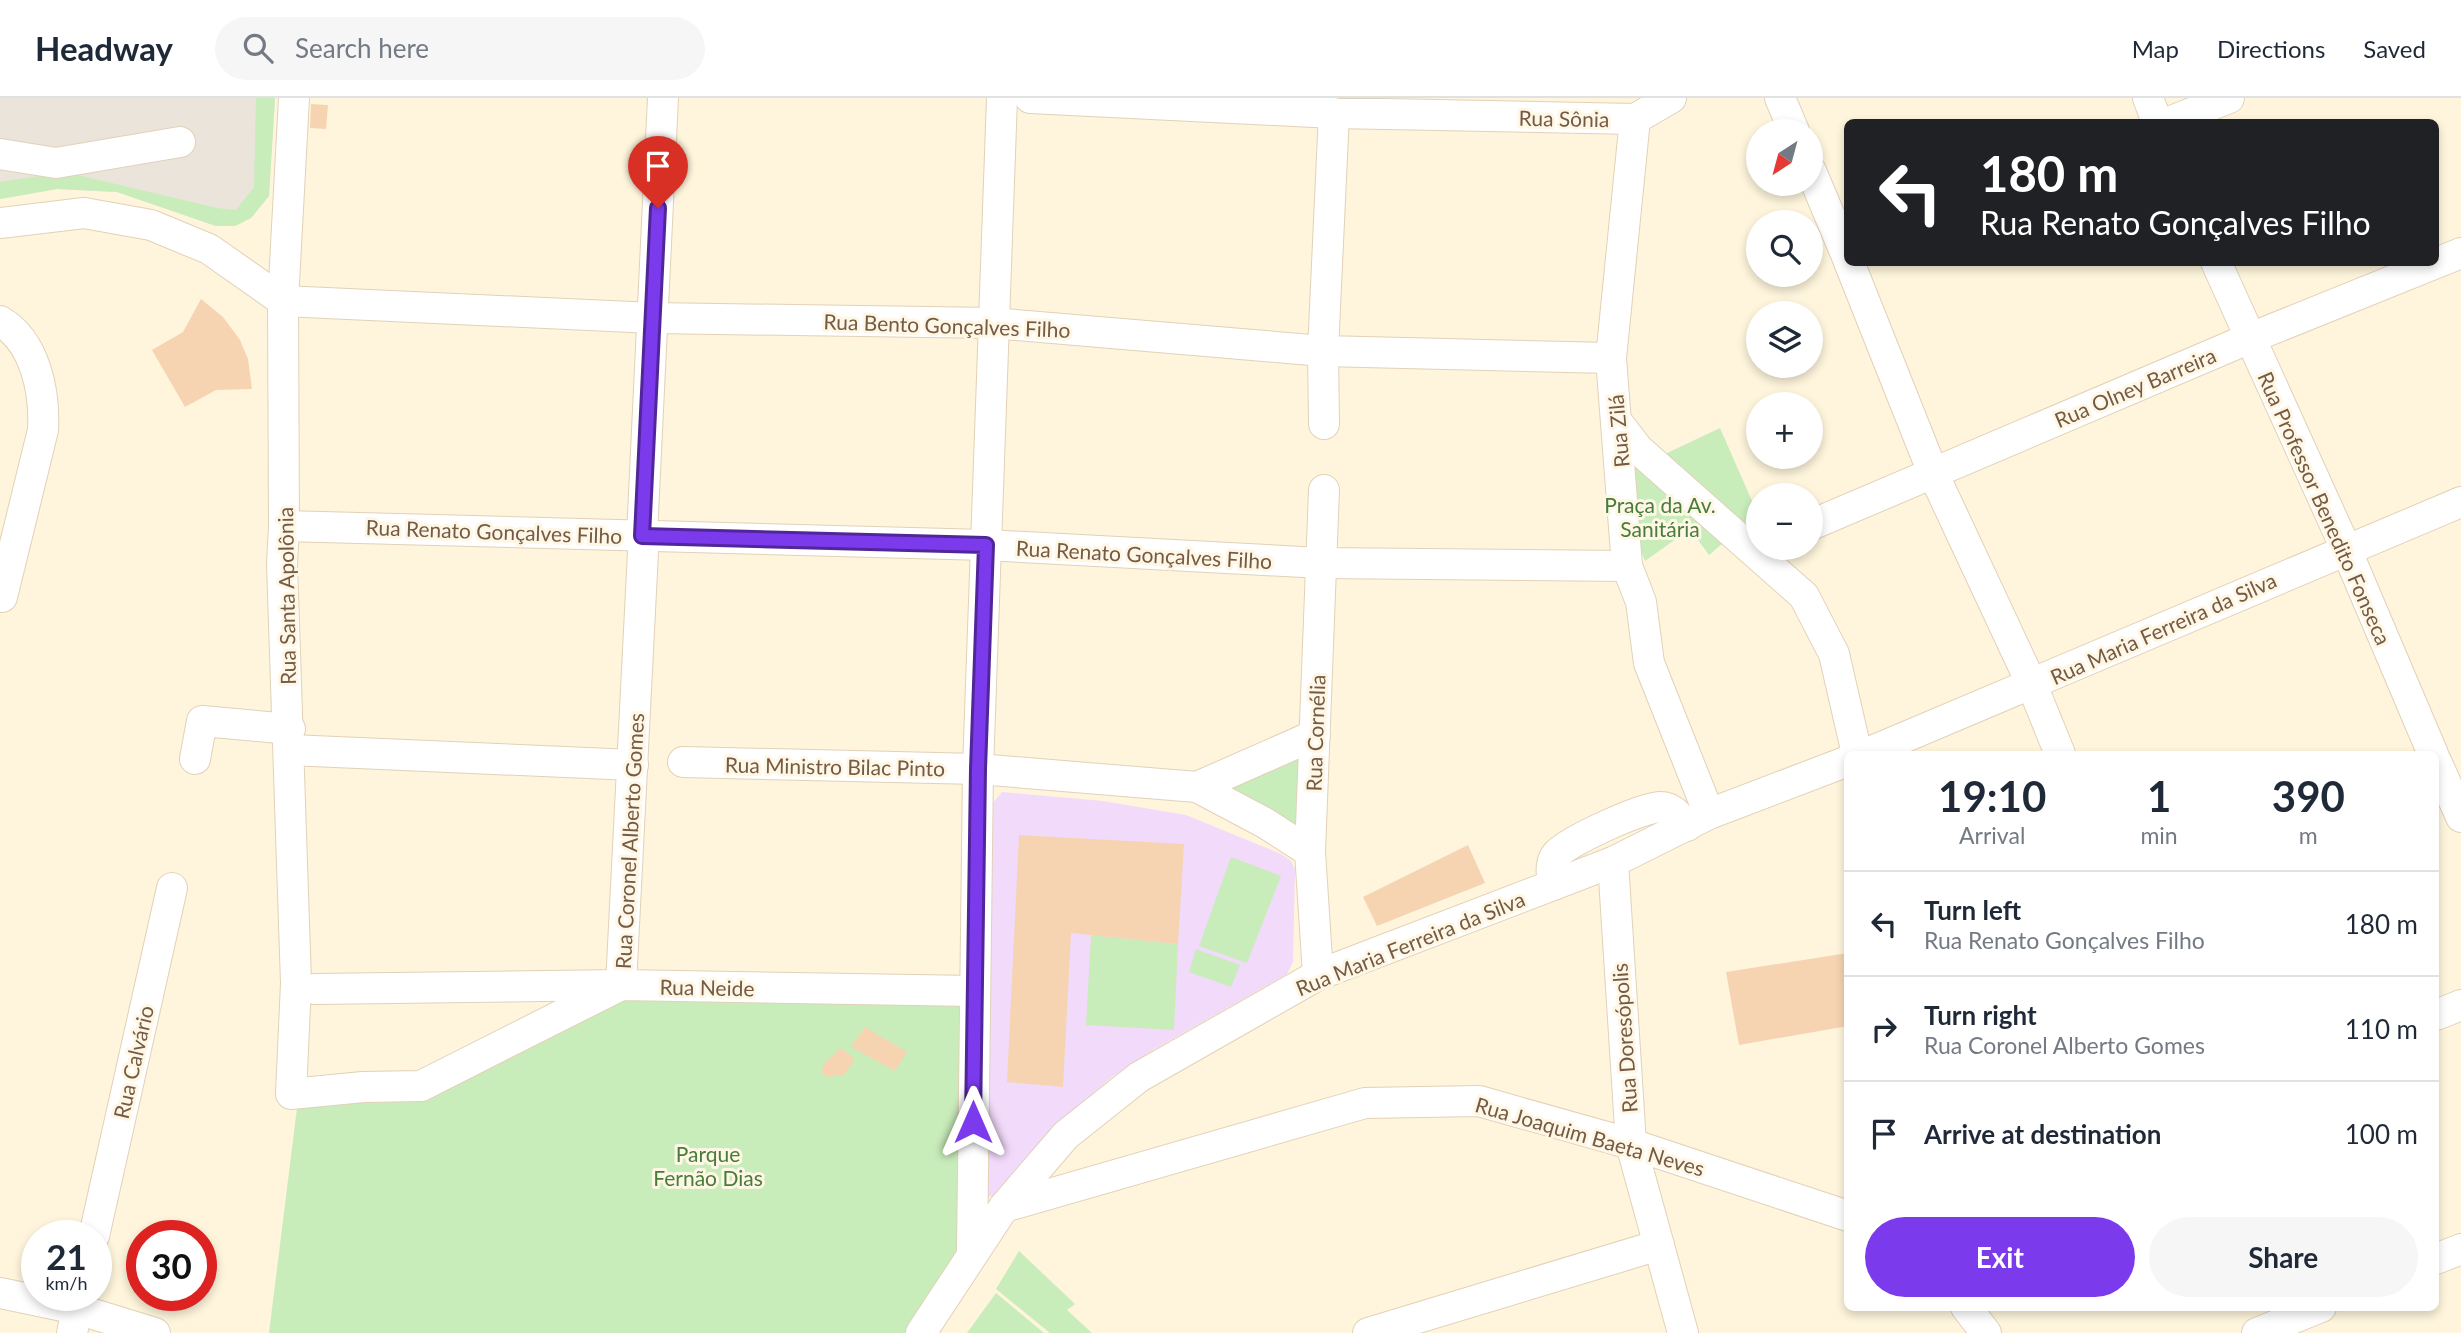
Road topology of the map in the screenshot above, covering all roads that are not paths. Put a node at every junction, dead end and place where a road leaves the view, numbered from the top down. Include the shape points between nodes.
1 (294, 98) edge
2 (663, 98) edge
3 (1002, 98) edge
4 (1030, 98) edge
5 (1671, 98) edge
6 (1780, 98) edge
7 (2148, 98) edge
8 (2230, 98) edge
9 (1334, 113) junction
10 (1636, 119) junction
11 (1789, 119) edge
12 (2156, 119) edge
13 (2177, 119) edge
14 (180, 142) dead end
15 (0, 154) edge
16 (1822, 196) edge
17 (0, 223) edge
18 (1844, 249) edge
19 (2461, 253) edge
20 (2439, 262) edge
21 (1851, 266) edge
22 (2218, 266) edge
23 (2429, 266) edge
24 (283, 301) junction
25 (653, 318) junction
26 (0, 321) edge
27 (993, 323) junction
28 (2248, 339) junction
29 (1323, 351) junction
30 (1611, 358) junction
31 (1618, 423) junction
32 (1324, 424) dead end
33 (1933, 473) junction
34 (1324, 491) dead end
35 (2461, 502) edge
36 (1823, 520) edge
37 (284, 526) junction
38 (1746, 540) edge
39 (643, 544) junction
40 (986, 545) junction
41 (2346, 549) junction
42 (1768, 560) edge
43 (1321, 563) junction
44 (1627, 566) junction
45 (2, 597) dead end
46 (2032, 685) junction
47 (1315, 735) junction
48 (290, 739) junction
49 (1856, 751) edge
50 (1872, 751) edge
51 (2059, 751) edge
52 (2432, 751) edge
53 (2461, 753) edge
54 (195, 759) dead end
55 (2439, 761) edge
56 (683, 762) dead end
57 (1844, 763) edge
58 (633, 765) junction
59 (978, 769) junction
60 (2439, 769) edge
61 (1197, 787) junction
62 (2461, 817) edge
63 (1698, 820) junction
64 (1310, 852) junction
65 (1613, 862) junction
66 (1553, 886) junction
67 (172, 888) dead end
68 (1318, 975) junction
69 (621, 985) junction
70 (315, 989) dead end
71 (974, 991) junction
72 (2461, 1005) edge
73 (2439, 1014) edge
74 (291, 1094) joint
75 (1631, 1144) junction
76 (1004, 1207) junction
77 (1844, 1215) edge
78 (97, 1220) edge
79 (1659, 1245) junction
80 (2461, 1249) edge
81 (972, 1253) junction
82 (2439, 1258) edge
83 (0, 1293) edge
84 (1969, 1311) edge
85 (76, 1312) edge
86 (2303, 1316) edge
87 (155, 1333) edge
88 (921, 1333) edge
89 (1368, 1333) edge
90 (1683, 1333) edge
91 (1986, 1333) edge
92 (2257, 1333) edge

1 - 24 street, Rua Santa Apolônia
2 - 25 street, Rua Coronel Alberto Gomes
3 - 27 street
4 - 9 street, Rua Sônia
5 - 10 street
6 - 11 street
7 - 12 street
8 - 13 street
9 - 10 street, Rua Sônia
9 - 29 street
10 - 30 street, Rua Zilá
14 - 15 street via 56,163
16 - 18 street
17 - 24 street via 84,213 151,225 209,249
19 - 20 street, Rua Olney Barreira
21 - 33 street
22 - 28 street, Rua Professor Benedito Fonseca
23 - 28 street, Rua Olney Barreira
24 - 25 street, Rua Bento Gonçalves Filho
24 - 37 street, Rua Santa Apolônia
25 - 27 street, Rua Bento Gonçalves Filho
25 - 39 street, Rua Coronel Alberto Gomes
26 - 45 street via 20,341 42,384 45,406
27 - 29 street, Rua Bento Gonçalves Filho
27 - 40 street
28 - 33 street, Rua Olney Barreira
28 - 41 street, Rua Professor Benedito Fonseca
29 - 30 street, Rua Bento Gonçalves Filho
29 - 32 street
30 - 31 street, Rua Zilá
31 - 38 street via 1638,449
31 - 44 street, Rua Zilá
33 - 36 street, Rua Olney Barreira
33 - 46 street
34 - 43 street, Rua Cornélia
35 - 41 street, Rua Maria Ferreira da Silva
37 - 39 street, Rua Renato Gonçalves Filho
37 - 48 street, Rua Santa Apolônia
39 - 40 street, Rua Renato Gonçalves Filho
39 - 58 street, Rua Coronel Alberto Gomes
40 - 43 street, Rua Renato Gonçalves Filho
40 - 59 street
41 - 46 street, Rua Maria Ferreira da Silva
41 - 52 street, Rua Professor Benedito Fonseca
42 - 49 street via 1814,612 1841,675
43 - 44 street, Rua Renato Gonçalves Filho
43 - 47 street, Rua Cornélia
44 - 63 street, Rua Zilá via 1641,602 1649,663
46 - 50 street, Rua Maria Ferreira da Silva
46 - 51 street
47 - 61 street, Rua Ministro Bilac Pinto
47 - 64 street, Rua Cornélia
48 - 54 street via 202,720
48 - 58 street
48 - 74 street, Rua Santa Apolônia via 296,983
53 - 55 street
56 - 59 street, Rua Ministro Bilac Pinto
57 - 63 street, Rua Maria Ferreira da Silva
58 - 69 street, Rua Coronel Alberto Gomes
59 - 61 street, Rua Ministro Bilac Pinto
59 - 71 street
60 - 62 street
61 - 64 street, Rua Ministro Bilac Pinto
63 - 65 street, Rua Maria Ferreira da Silva
63 - 66 street via 1663,807 1647,809 1570,844 1551,865
64 - 68 street, Rua Cornélia
65 - 66 street, Rua Maria Ferreira da Silva
65 - 75 street, Rua Doresópolis
66 - 68 street, Rua Maria Ferreira da Silva
67 - 78 street, Rua Calvário
68 - 76 street, Rua Maria Ferreira da Silva via 1139,1077 1101,1104 1066,1135
69 - 70 street, Rua Neide
69 - 71 street, Rua Neide
69 - 74 street, Rua Coronel Alberto Gomes via 421,1086
71 - 81 street
72 - 73 street
75 - 76 street, Rua Joaquim Baeta Neves via 1479,1101 1365,1102
75 - 77 street, Rua Joaquim Baeta Neves
75 - 79 street, Rua Doresópolis
76 - 81 street, Rua Maria Ferreira da Silva
79 - 89 street
79 - 90 street, Rua Doresópolis
80 - 82 street
81 - 88 street, Rua Maria Ferreira da Silva
83 - 85 street
84 - 91 street
85 - 87 street
86 - 92 street

